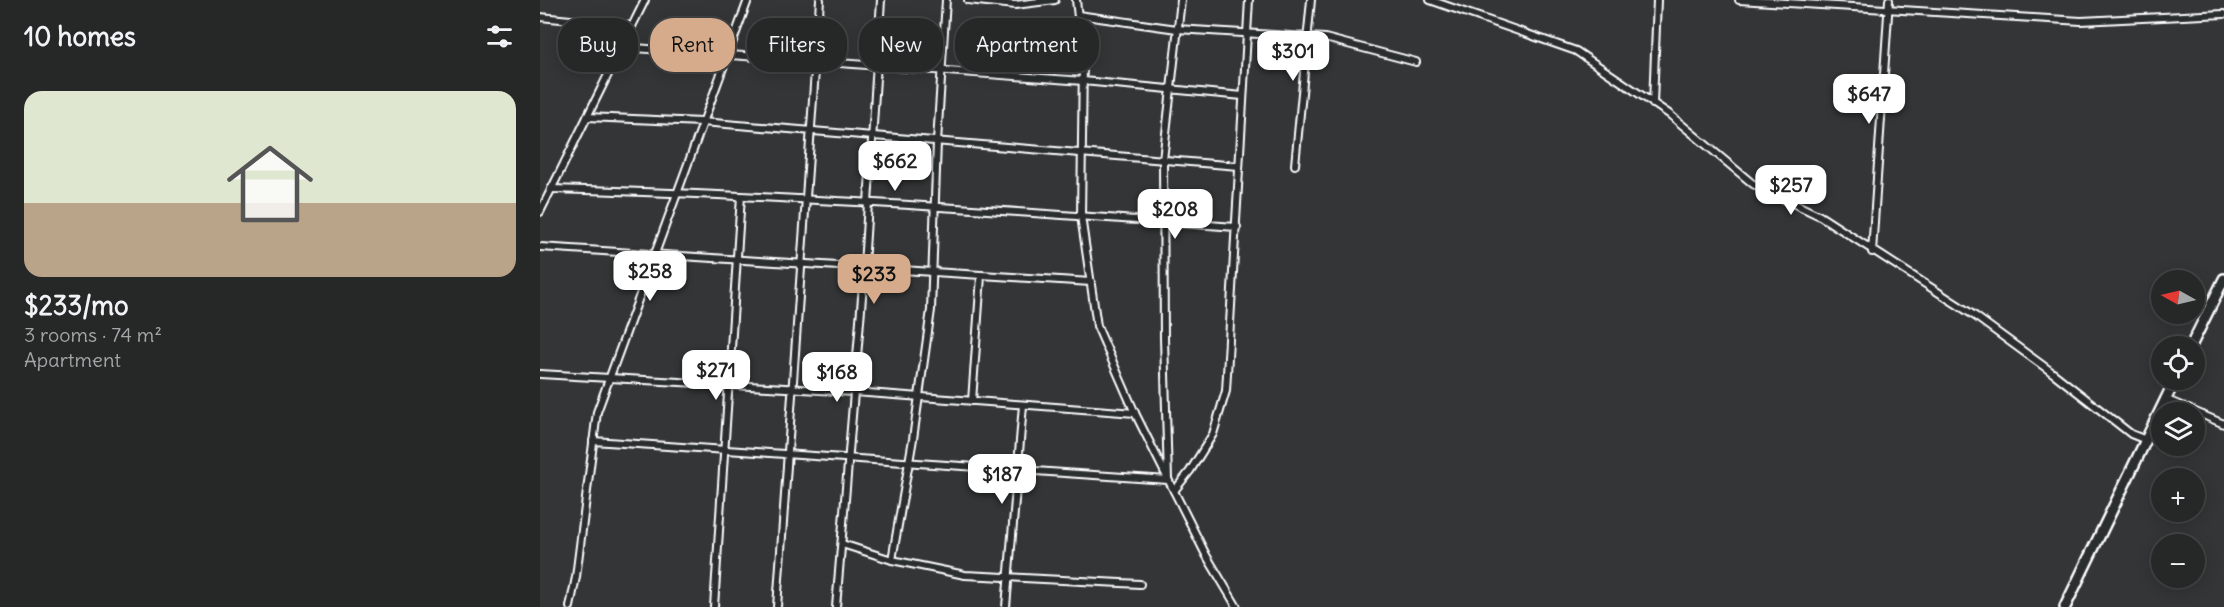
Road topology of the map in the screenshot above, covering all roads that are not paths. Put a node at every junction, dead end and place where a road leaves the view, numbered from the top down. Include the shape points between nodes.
1 (645, 0) edge
2 (748, 0) edge
3 (820, 0) edge
4 (881, 0) edge
5 (946, 0) edge
6 (968, 0) edge
7 (1056, 0) edge
8 (1076, 0) edge
9 (1181, 0) edge
10 (1249, 0) edge
11 (1311, 0) edge
12 (1430, 0) edge
13 (1657, 0) edge
14 (1738, 0) edge
15 (1748, 0) edge
16 (1889, 0) edge
17 (1822, 3) edge
18 (1888, 9) junction
19 (2224, 14) edge
20 (1078, 15) junction
21 (540, 17) edge
22 (636, 18) edge
23 (819, 18) edge
24 (880, 18) edge
25 (558, 19) edge
26 (1178, 29) junction
27 (1247, 32) junction
28 (735, 36) edge
29 (1310, 37) junction
30 (943, 52) edge
31 (1416, 62) dead end
32 (943, 70) edge
33 (608, 72) edge
34 (721, 72) edge
35 (815, 72) edge
36 (877, 72) edge
37 (942, 72) edge
38 (1083, 81) junction
39 (1171, 89) junction
40 (1243, 96) junction
41 (1653, 104) junction
42 (586, 117) junction
43 (702, 122) junction
44 (811, 131) junction
45 (872, 137) junction
46 (938, 142) junction
47 (1082, 154) junction
48 (1163, 160) junction
49 (1295, 165) dead end
50 (1239, 166) junction
51 (551, 189) junction
52 (677, 192) junction
53 (741, 196) junction
54 (806, 199) junction
55 (868, 202) junction
56 (934, 206) junction
57 (540, 212) edge
58 (1081, 216) junction
59 (1163, 222) junction
60 (1237, 227) junction
61 (540, 248) edge
62 (1872, 252) junction
63 (654, 255) junction
64 (737, 260) junction
65 (801, 264) junction
66 (864, 268) junction
67 (933, 272) junction
68 (981, 276) junction
69 (2224, 279) edge
70 (1091, 282) junction
71 (2196, 336) edge
72 (540, 374) edge
73 (609, 378) junction
74 (729, 385) junction
75 (793, 388) junction
76 (2170, 390) edge
77 (854, 392) junction
78 (919, 397) junction
79 (2165, 399) junction
80 (972, 401) junction
81 (1023, 405) junction
82 (1135, 413) junction
83 (2224, 424) edge
84 (2146, 440) junction
85 (593, 441) junction
86 (724, 450) junction
87 (788, 454) junction
88 (849, 459) junction
89 (909, 463) junction
90 (1017, 470) junction
91 (1168, 480) junction
92 (1174, 491) junction
93 (842, 544) junction
94 (892, 560) junction
95 (1008, 576) junction
96 (1140, 584) dead end
97 (570, 607) edge
98 (714, 607) edge
99 (777, 607) edge
100 (836, 607) edge
101 (1006, 607) edge
102 (1237, 607) edge
103 (2065, 607) edge

1 - 22 street
2 - 28 street
3 - 23 street
4 - 24 street
5 - 30 street
6 - 7 street via 1015,5
8 - 20 street
9 - 26 street
10 - 27 street
11 - 29 street
12 - 41 street via 1576,51
13 - 41 street
14 - 15 street
15 - 17 street
16 - 18 street
17 - 18 street
18 - 19 street via 2081,21
18 - 62 street
20 - 26 street
20 - 38 street
21 - 25 street
26 - 27 street
26 - 39 street
27 - 29 street
27 - 40 street
29 - 31 street
29 - 49 street
32 - 38 street
33 - 42 street
34 - 43 street
35 - 44 street
36 - 45 street
37 - 46 street
38 - 39 street
38 - 47 street
39 - 40 street
39 - 48 street
40 - 50 street
41 - 62 street via 1753,184 1820,216
42 - 43 street
42 - 51 street
43 - 44 street
43 - 52 street
44 - 45 street
44 - 54 street
45 - 46 street
45 - 55 street
46 - 47 street
46 - 56 street
47 - 48 street
47 - 58 street
48 - 50 street
48 - 59 street
50 - 60 street
51 - 52 street
51 - 57 street
52 - 53 street
52 - 63 street
53 - 54 street
53 - 64 street
54 - 55 street
54 - 65 street
55 - 56 street
55 - 66 street
56 - 58 street
56 - 67 street
58 - 59 street
58 - 70 street
59 - 60 street
59 - 91 street
60 - 92 street via 1226,390 1213,434
61 - 63 street
62 - 84 street via 1975,316 2131,434
63 - 64 street
63 - 73 street
64 - 65 street
64 - 74 street
65 - 66 street
65 - 75 street
66 - 67 street
66 - 77 street
67 - 68 street
67 - 78 street
68 - 70 street
68 - 80 street
69 - 71 highway
70 - 82 street via 1097,326
72 - 73 street
73 - 74 street
73 - 85 street via 597,412
74 - 75 street
74 - 86 street
75 - 77 street
75 - 87 street
76 - 79 highway
77 - 78 street
77 - 88 street
78 - 80 street
78 - 89 street
79 - 83 street
79 - 84 highway
80 - 81 street
81 - 82 street
81 - 90 street
82 - 91 street
84 - 103 highway
85 - 86 street
85 - 97 street
86 - 87 street
86 - 98 street
87 - 88 street
87 - 99 street
88 - 89 street
88 - 93 street
89 - 90 street
89 - 94 street
90 - 91 street
90 - 95 street
91 - 92 street
92 - 102 street
93 - 94 street
93 - 100 street
94 - 95 street via 965,575
95 - 96 street
95 - 101 street

